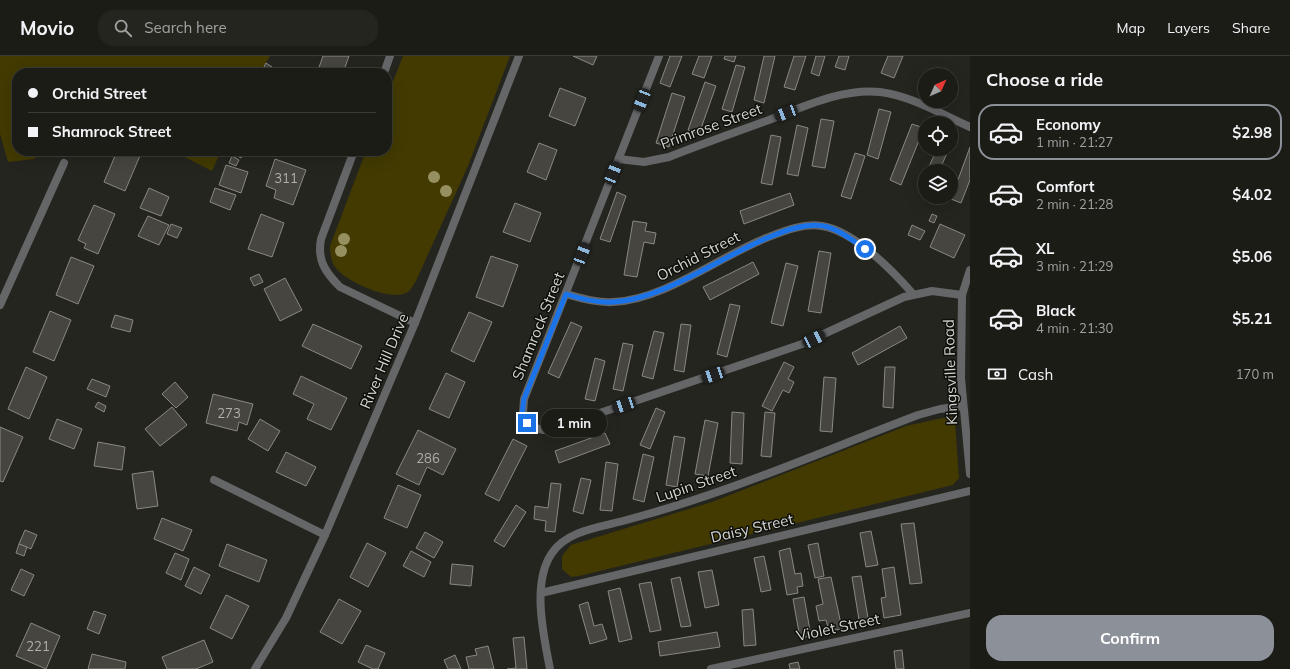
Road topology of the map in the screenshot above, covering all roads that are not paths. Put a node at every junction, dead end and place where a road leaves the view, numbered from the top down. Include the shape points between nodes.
1 (390, 56) edge
2 (519, 56) edge
3 (660, 56) edge
4 (386, 68) edge
5 (970, 127) edge
6 (352, 156) edge
7 (619, 159) junction
8 (64, 163) dead end
9 (970, 270) edge
10 (566, 294) junction
11 (913, 294) junction
12 (962, 295) junction
13 (0, 305) edge
14 (415, 323) junction
15 (964, 406) junction
16 (970, 474) edge
17 (214, 480) dead end
18 (970, 491) edge
19 (325, 536) junction
20 (541, 593) junction
21 (970, 613) edge
22 (256, 669) edge
23 (550, 669) edge
24 (712, 669) edge

1 - 4 street
2 - 14 street, River Hill Drive
3 - 7 street, Shamrock Street
5 - 7 street, Primrose Street via 899,96 878,92 854,93 816,102 669,157 644,162
6 - 14 street via 321,239 320,260 330,278 340,287
7 - 10 street, Shamrock Street
8 - 13 street
9 - 12 street, Kingsville Road
10 - 11 street, Orchid Street via 601,302 636,299 661,290 763,240 812,225 834,229 844,234 884,263
10 - 11 street, Shamrock Street via 524,399 522,414 531,427 544,430 802,344
11 - 12 street via 932,291
12 - 15 street, Kingsville Road via 961,378
14 - 19 street, River Hill Drive
15 - 16 street, Kingsville Road
15 - 20 street, Lupin Street via 918,415 733,487 569,537 558,546 548,560
17 - 19 street
18 - 20 street, Daisy Street
19 - 22 street, River Hill Drive via 286,618
20 - 23 street, Lupin Street via 542,625
21 - 24 street, Violet Street

